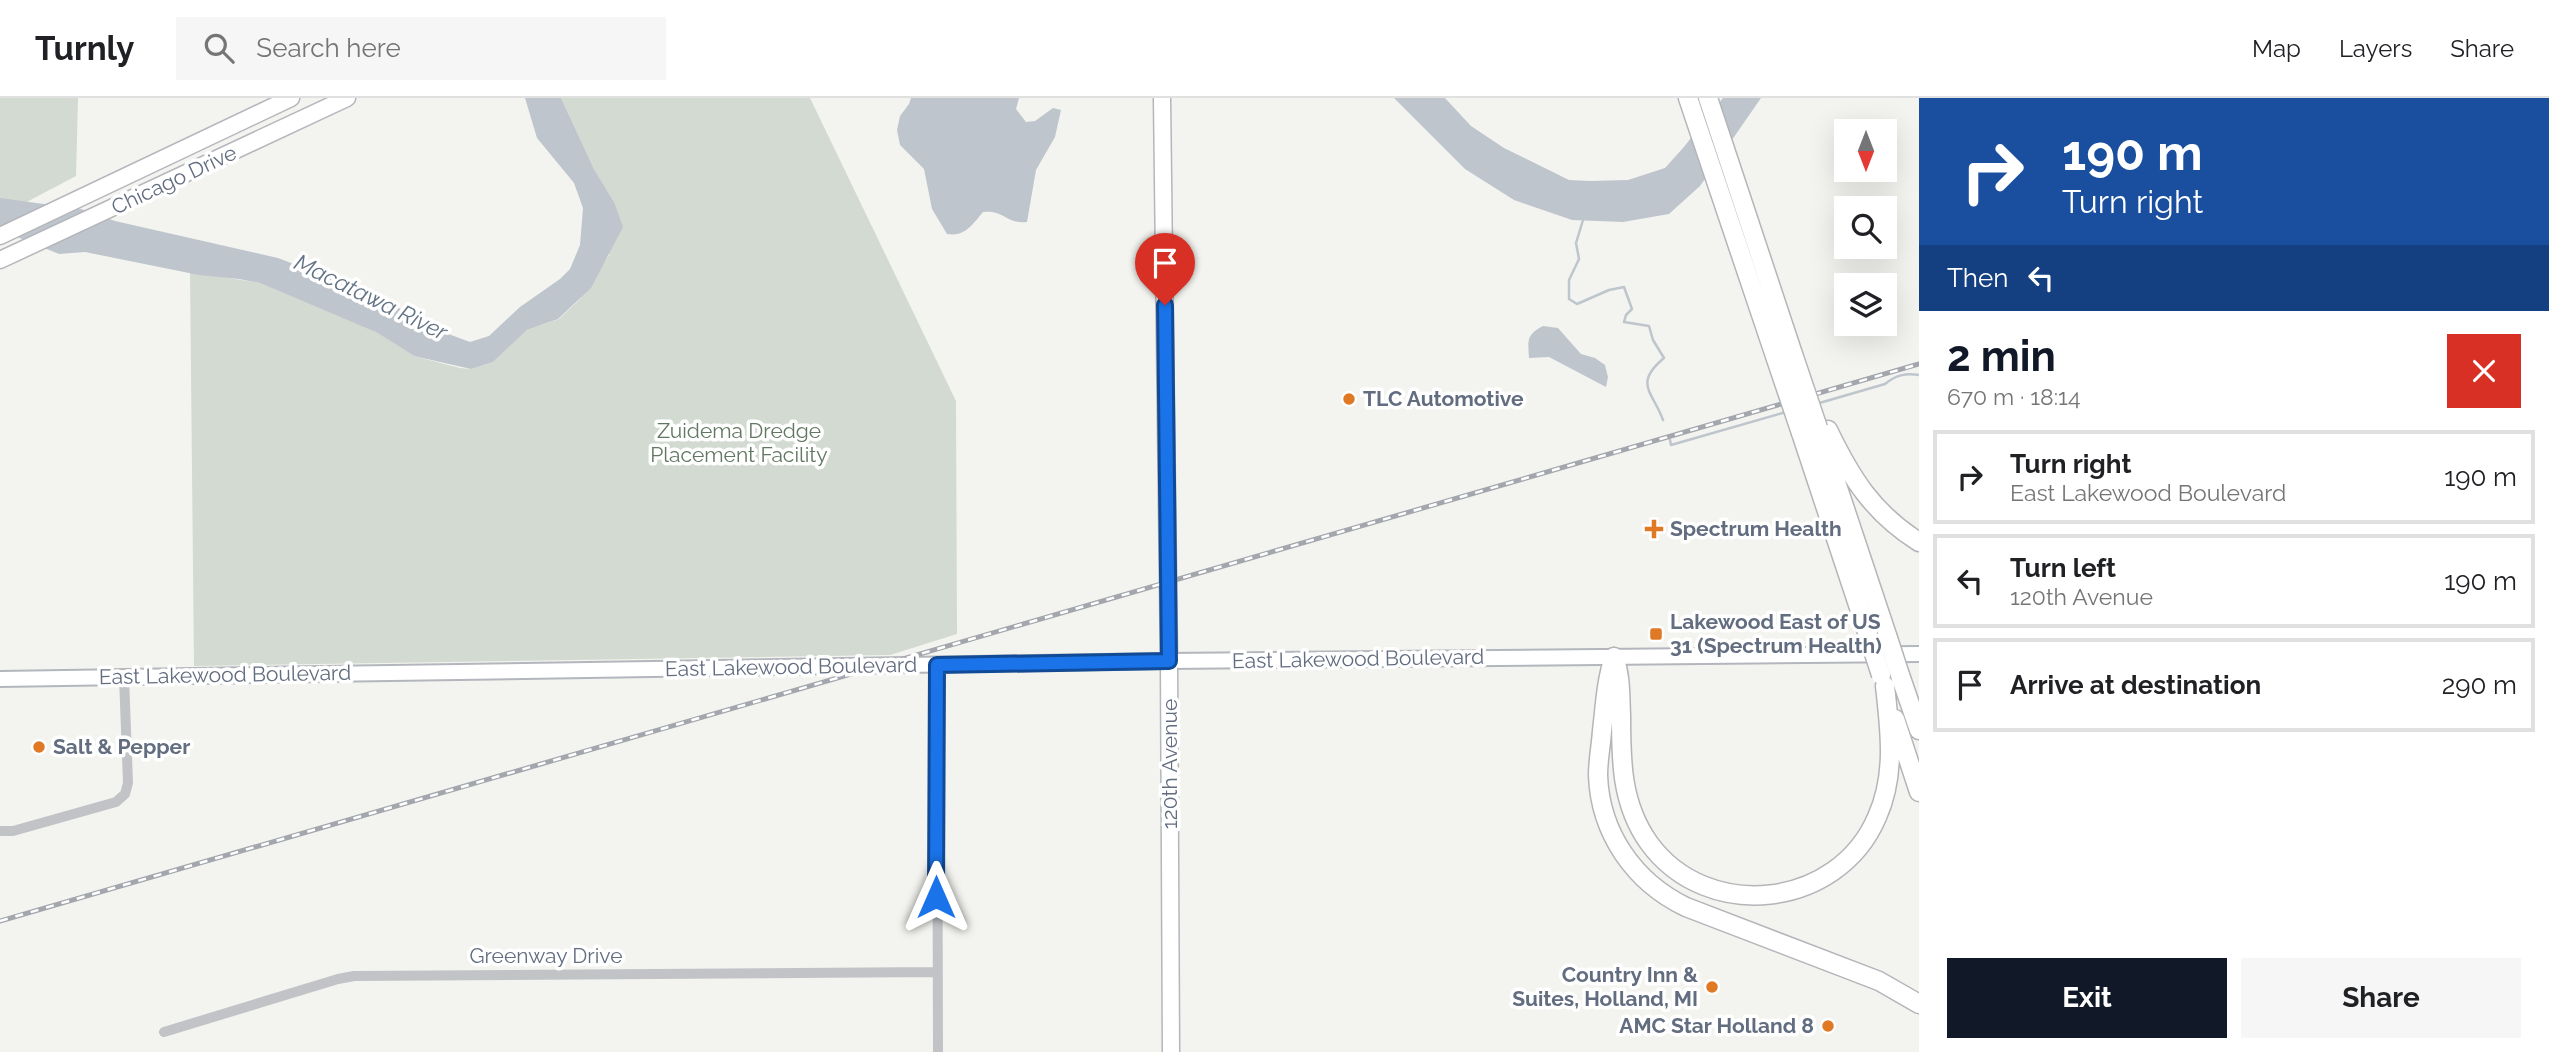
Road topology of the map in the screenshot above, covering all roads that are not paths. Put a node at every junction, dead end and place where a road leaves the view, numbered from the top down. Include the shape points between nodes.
1 (291, 98) edge
2 (347, 98) edge
3 (1162, 98) edge
4 (1708, 98) edge
5 (1689, 102) edge
6 (0, 236) edge
7 (0, 260) edge
8 (1789, 361) junction
9 (1815, 429) junction
10 (1919, 542) edge
11 (1919, 654) edge
12 (1614, 657) junction
13 (1169, 661) junction
14 (937, 665) junction
15 (124, 677) junction
16 (0, 679) edge
17 (1883, 681) junction
18 (1919, 730) edge
19 (1919, 792) edge
20 (0, 831) edge
21 (936, 972) junction
22 (1919, 1004) edge
23 (164, 1032) dead end
24 (938, 1052) edge
25 (1171, 1052) edge

1 - 6 main road, Chicago Drive
2 - 7 main road, Chicago Drive
3 - 13 main road, 120th Avenue
4 - 8 highway
5 - 8 highway
8 - 9 highway, bridge
8 - 9 highway, bridge
9 - 10 highway via 1862,492
9 - 17 highway, bridge
9 - 18 highway, bridge
11 - 12 main road, East Lakewood Boulevard
12 - 13 main road, East Lakewood Boulevard
12 - 17 highway via 1620,674 1623,776 1636,823 1678,872 1709,888 1744,896 1772,895 1810,885 1833,872 1863,842 1881,808 1889,776 1890,732
12 - 22 highway via 1605,698 1599,782 1609,828 1632,866 1657,891 1686,908 1878,981
13 - 14 main road, East Lakewood Boulevard
13 - 25 main road, 120th Avenue
14 - 15 main road, East Lakewood Boulevard
14 - 21 street
15 - 16 main road, East Lakewood Boulevard
15 - 20 street via 125,794 116,802
17 - 19 highway
21 - 23 street, Greenway Drive via 354,976
21 - 24 street

